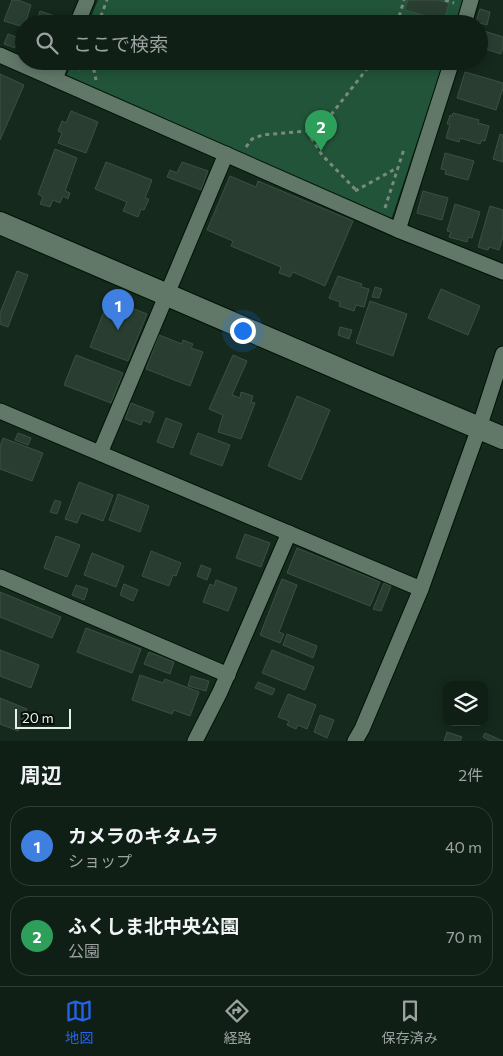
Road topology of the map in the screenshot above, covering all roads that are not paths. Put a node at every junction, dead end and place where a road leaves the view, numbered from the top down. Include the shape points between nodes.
1 (87, 0) edge
2 (471, 0) edge
3 (81, 15) edge
4 (467, 15) edge
5 (0, 55) edge
6 (15, 62) edge
7 (34, 70) edge
8 (58, 70) edge
9 (449, 70) edge
10 (55, 79) junction
11 (226, 154) junction
12 (0, 222) edge
13 (398, 230) junction
14 (503, 272) edge
15 (167, 295) junction
16 (503, 354) edge
17 (0, 411) edge
18 (479, 428) junction
19 (503, 438) edge
20 (100, 454) junction
21 (289, 533) junction
22 (0, 577) edge
23 (421, 589) junction
24 (228, 675) junction
25 (195, 741) edge
26 (355, 741) edge

1 - 3 street
2 - 4 street
5 - 6 street
7 - 10 street
8 - 10 street
9 - 13 street
10 - 11 street
11 - 13 street
11 - 15 street
12 - 15 street
13 - 14 street
15 - 18 street
15 - 20 street
16 - 18 street
17 - 20 street
18 - 19 street
18 - 23 street
20 - 21 street
21 - 23 street
21 - 24 street
22 - 24 street
23 - 26 street
24 - 25 street

